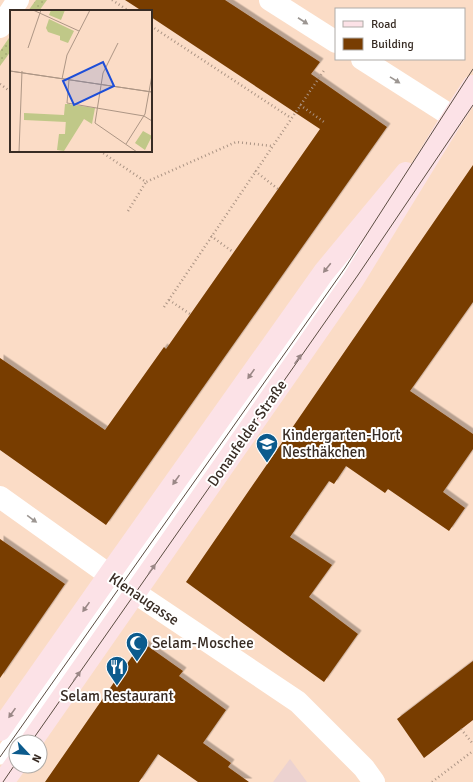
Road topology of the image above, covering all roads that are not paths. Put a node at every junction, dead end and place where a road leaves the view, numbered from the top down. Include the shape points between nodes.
1 (18, 0) edge
2 (270, 0) edge
3 (11, 10) edge
4 (10, 12) edge
5 (0, 27) edge
6 (335, 41) edge
7 (364, 60) edge
8 (473, 86) edge
9 (453, 117) junction
10 (0, 497) edge
11 (122, 584) junction
12 (0, 730) edge
13 (36, 734) edge
14 (0, 758) edge
15 (374, 782) edge

1 - 3 street
2 -> 6 street
4 - 5 street
7 -> 9 street
8 - 9 main road, Donaufelder Straße
11 -> 9 main road, Donaufelder Straße via 353,280
9 - 11 main road, Donaufelder Straße via 324,272
10 -> 11 street, Klenaugasse
11 -> 12 main road, Donaufelder Straße
13 -> 11 main road, Donaufelder Straße
11 - 14 lane, Donaufelder Straße
11 - 15 street, Klenaugasse via 298,702 364,768

